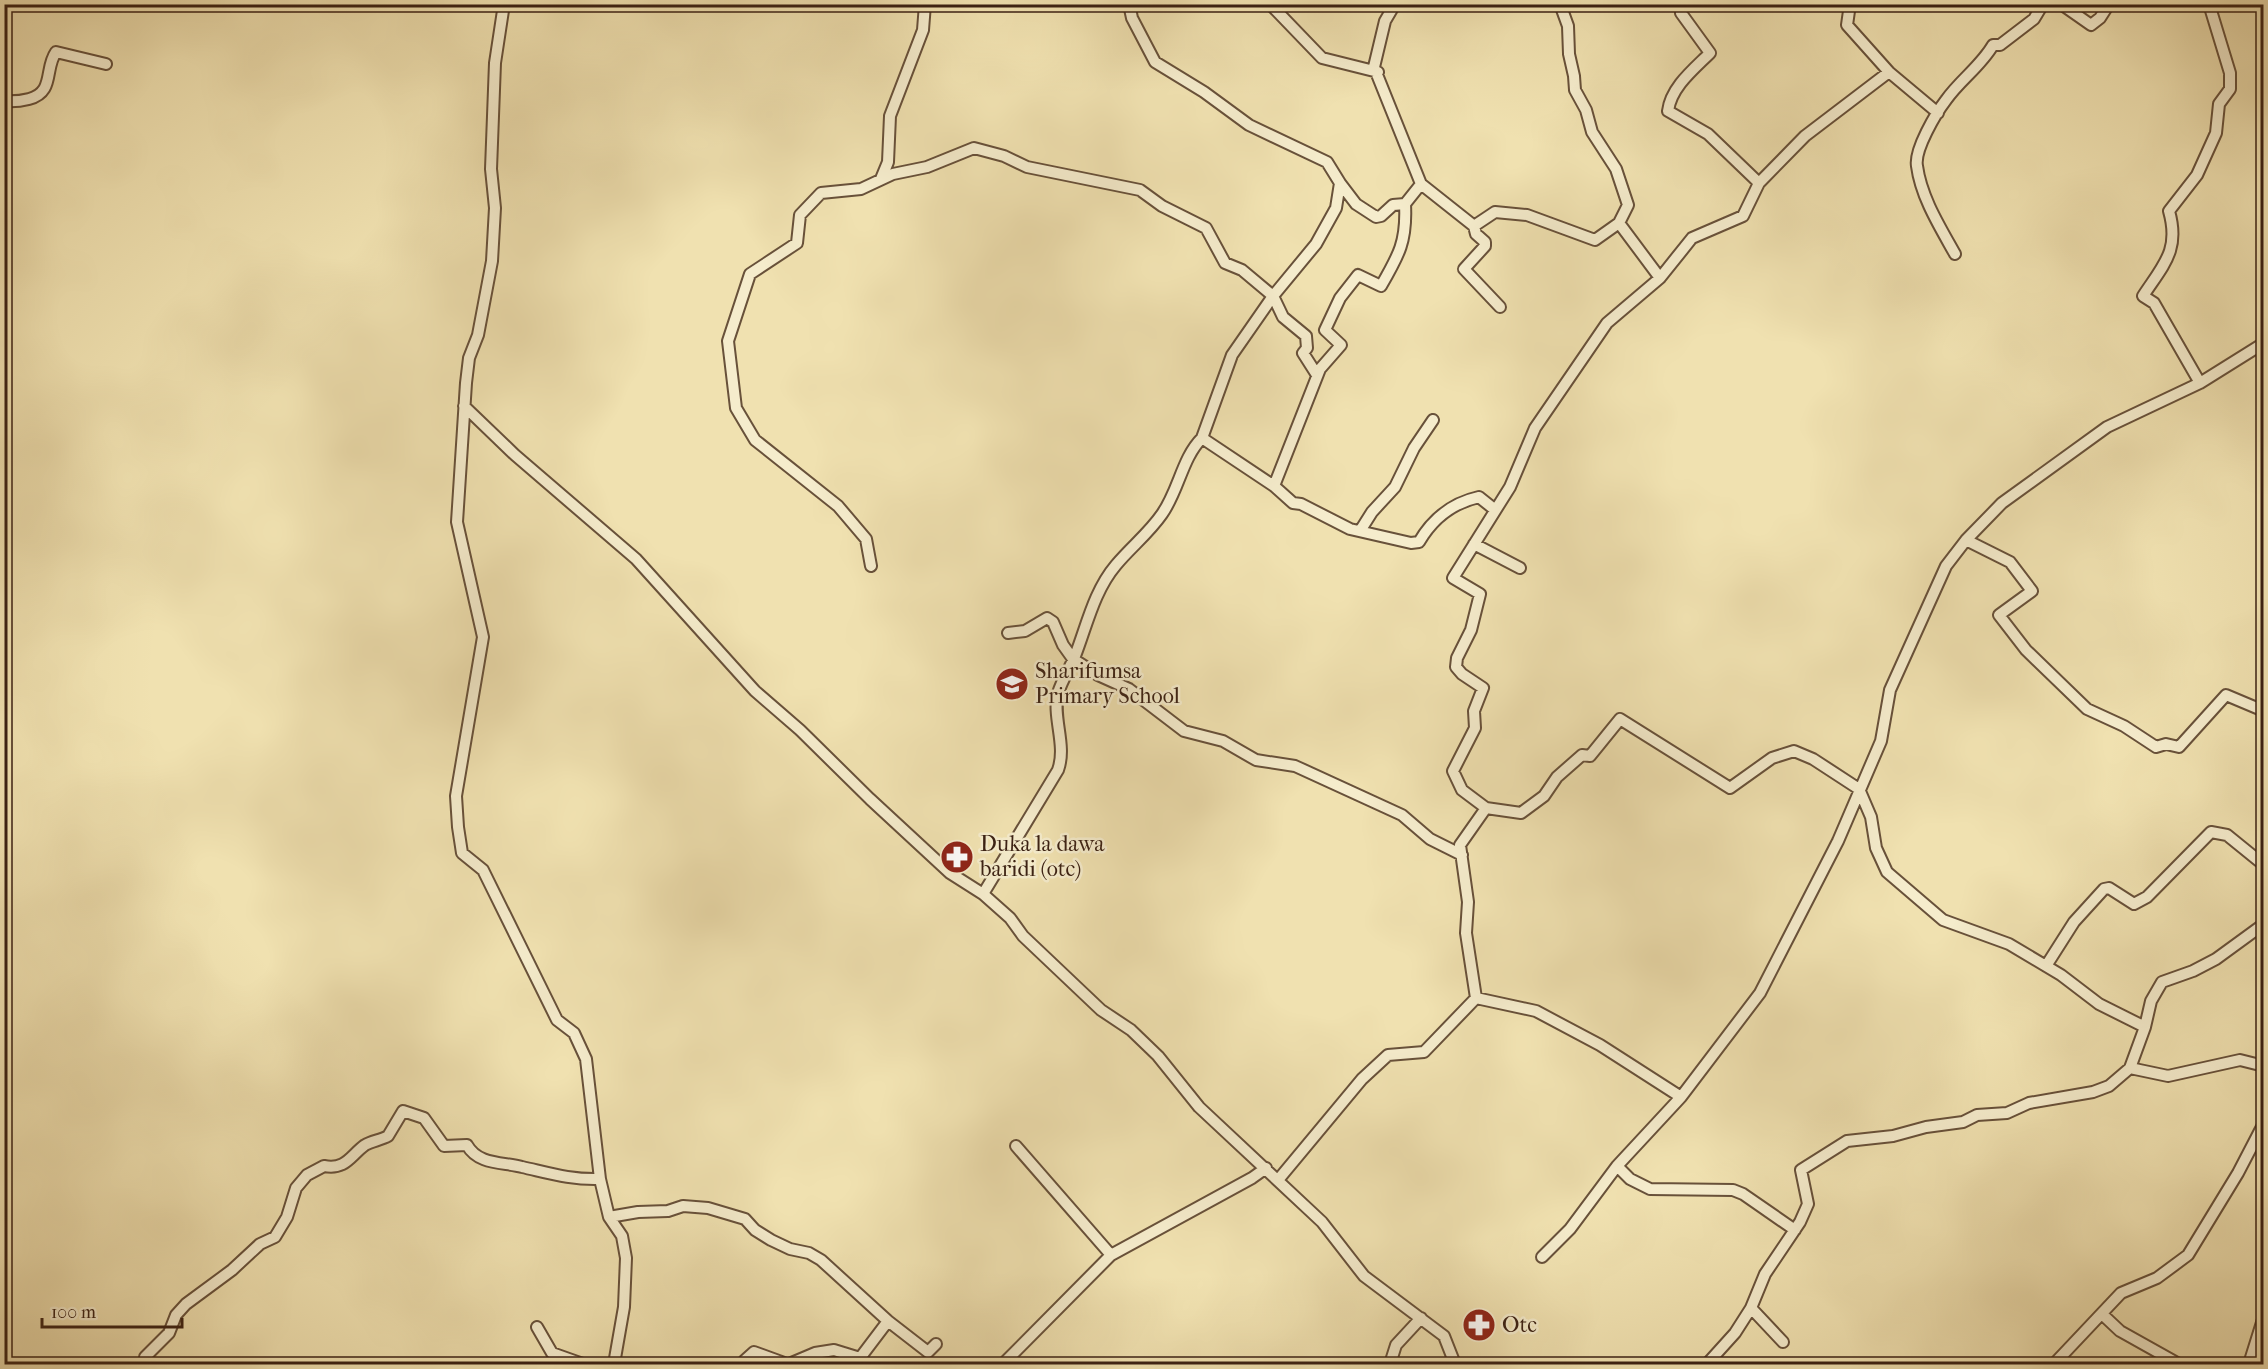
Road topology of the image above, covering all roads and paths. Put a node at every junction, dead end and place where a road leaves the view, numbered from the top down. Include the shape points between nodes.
1 (504, 4) edge
2 (925, 4) edge
3 (1129, 4) edge
4 (1270, 4) edge
5 (1395, 4) edge
6 (1560, 4) edge
7 (1685, 4) edge
8 (1850, 4) edge
9 (2043, 4) edge
10 (2061, 4) edge
11 (2109, 4) edge
12 (2209, 4) edge
13 (106, 64) dead end
14 (1378, 72) junction
15 (1889, 72) junction
16 (4, 101) edge
17 (1938, 113) junction
18 (881, 179) junction
19 (1340, 183) junction
20 (1759, 183) junction
21 (1421, 184) junction
22 (1405, 204) junction
23 (1619, 223) junction
24 (1474, 226) junction
25 (1955, 254) dead end
26 (1660, 278) junction
27 (1273, 296) junction
28 (1500, 307) dead end
29 (2264, 343) edge
30 (1317, 375) junction
31 (2200, 383) junction
32 (464, 406) junction
33 (1433, 420) dead end
34 (1202, 438) junction
35 (1274, 486) junction
36 (1494, 509) junction
37 (1360, 531) junction
38 (1966, 540) junction
39 (1474, 544) junction
40 (871, 566) dead end
41 (1520, 568) dead end
42 (1008, 633) dead end
43 (1073, 659) junction
44 (2264, 711) edge
45 (1859, 789) junction
46 (1486, 807) junction
47 (1462, 855) junction
48 (2264, 865) edge
49 (983, 894) junction
50 (2264, 924) edge
51 (2046, 966) junction
52 (1476, 998) junction
53 (2145, 1027) junction
54 (2264, 1066) edge
55 (2130, 1068) junction
56 (1681, 1097) junction
57 (2264, 1123) edge
58 (1016, 1146) dead end
59 (1617, 1166) junction
60 (1266, 1168) junction
61 (600, 1179) junction
62 (1278, 1180) junction
63 (609, 1217) junction
64 (1795, 1230) junction
65 (1111, 1255) junction
66 (1542, 1257) dead end
67 (1751, 1308) junction
68 (2103, 1315) junction
69 (2264, 1316) edge
70 (1421, 1318) junction
71 (888, 1321) junction
72 (537, 1327) dead end
73 (1783, 1342) dead end
74 (936, 1344) dead end
75 (744, 1361) dead end
76 (145, 1365) edge
77 (583, 1365) edge
78 (614, 1365) edge
79 (788, 1365) edge
80 (1003, 1365) edge
81 (1389, 1365) edge
82 (1455, 1365) edge
83 (1707, 1365) edge
84 (2054, 1365) edge
85 (2179, 1365) edge
86 (2249, 1365) edge

1 - 32 street via 495,63 492,261 478,335 469,358
2 - 18 street via 923,30 890,116 888,162
3 - 19 street via 1155,62 1249,124 1327,162
4 - 14 street via 1322,58
5 - 14 street via 1385,21 1374,67
6 - 23 street via 1568,26 1575,90 1592,132 1616,169 1628,205
7 - 20 street via 1681,13 1710,53 1669,100 1668,111 1708,134
8 - 15 street via 1847,26
9 - 17 street via 2034,19 2000,45 1993,45 1946,98
10 - 11 street via 2091,25
12 - 31 street via 2230,73 2229,89 2219,104 2216,133 2197,175 2169,211 2173,227 2170,255 2144,296 2154,303
13 - 16 street via 56,52 42,94
14 - 21 street
15 - 17 street
15 - 20 street via 1804,136
17 - 25 street via 1928,128 1916,164 1929,202
18 - 27 street via 927,167 974,148 1027,167 1140,190 1206,228 1225,263 1242,270
18 - 40 street via 861,189 830,190 812,200 800,215 797,243 750,274 728,341 736,408 755,440 838,506 866,539
19 - 22 street via 1356,204 1376,217 1393,205
19 - 27 street via 1336,208 1316,244
20 - 26 street via 1743,216 1692,238
21 - 22 street
21 - 24 street
22 - 30 street via 1406,231 1396,259 1381,286 1358,275 1340,298 1325,330 1341,345
23 - 24 street via 1595,240 1517,214 1496,212
23 - 26 street
24 - 28 street via 1485,246 1464,269
26 - 36 street via 1607,323 1535,428 1510,487
27 - 30 street via 1283,317 1306,336 1304,353
27 - 34 street via 1232,355
29 - 31 street
30 - 35 street
31 - 38 street via 2107,427 2002,503
32 - 49 street via 636,559 755,691 950,873
32 - 61 street via 457,522 483,637 456,796 462,853 483,870 557,1020 573,1033 586,1059
33 - 37 street via 1395,487
34 - 35 street
34 - 43 street via 1194,446 1162,514 1116,565 1101,589
35 - 37 street via 1293,503
36 - 37 street via 1479,497 1462,501 1429,524 1419,542
36 - 39 street
38 - 44 street via 2010,562 2032,591 1999,615 2026,650 2087,709 2156,747 2179,747 2226,694
38 - 45 street via 1946,566 1890,690 1881,741
39 - 41 street
39 - 46 street via 1453,578 1480,594 1456,666 1483,688 1474,711 1475,728 1453,771 1461,790
42 - 43 street via 1025,631 1047,618
43 - 47 street via 1129,689 1184,731 1222,741 1256,760 1295,766 1402,815 1430,839
43 - 49 street via 1055,707 1061,758 1058,770
45 - 46 street via 1794,751 1772,758 1730,788 1620,719 1590,756 1582,755 1557,777 1544,796 1521,813
45 - 51 street via 1872,817 1876,848 1887,872 1943,920 2009,944
45 - 56 street via 1838,841 1760,993
46 - 47 street via 1460,845
47 - 52 street via 1468,902 1466,933
48 - 51 street via 2227,835 2211,832 2147,897 2134,904 2109,888 2104,889 2074,922
49 - 60 street via 1101,1010 1131,1030 1158,1056 1199,1107
50 - 53 street via 2216,959 2162,981 2151,1001
51 - 53 street via 2098,1004
52 - 56 street via 1536,1011 1600,1045
52 - 62 street via 1424,1052 1388,1055 1362,1079
53 - 55 street
54 - 55 street via 2240,1060 2168,1076
55 - 64 street via 2109,1086 2093,1092 2029,1103 2007,1113 1977,1115 1964,1122 1848,1141 1801,1170 1808,1204
56 - 59 street
57 - 68 street via 2188,1255 2157,1278 2121,1293
58 - 65 street
59 - 64 street via 1630,1179 1650,1189 1733,1190
59 - 66 street via 1570,1229
60 - 62 street
60 - 65 street
61 - 63 street
61 - 76 street via 496,1165 470,1151 467,1145 444,1146 424,1118 403,1111 388,1136 368,1143 346,1164 336,1168 324,1166 307,1175 296,1188 287,1217 275,1237 260,1244 186,1304 176,1315 169,1333 146,1358
62 - 70 street via 1322,1221 1364,1276
63 - 71 street via 683,1206 708,1208 745,1219 771,1240 821,1260
63 - 78 street via 622,1236 626,1258 624,1306
64 - 67 street via 1765,1274
65 - 80 street
67 - 73 street
67 - 83 street
68 - 84 street
68 - 85 street via 2120,1331
69 - 86 street
70 - 81 street via 1396,1346
70 - 82 street via 1444,1336
71 - 74 street via 927,1352
71 - 79 street via 860,1358 834,1350 815,1353
72 - 77 street via 552,1353
75 - 79 street via 754,1352

